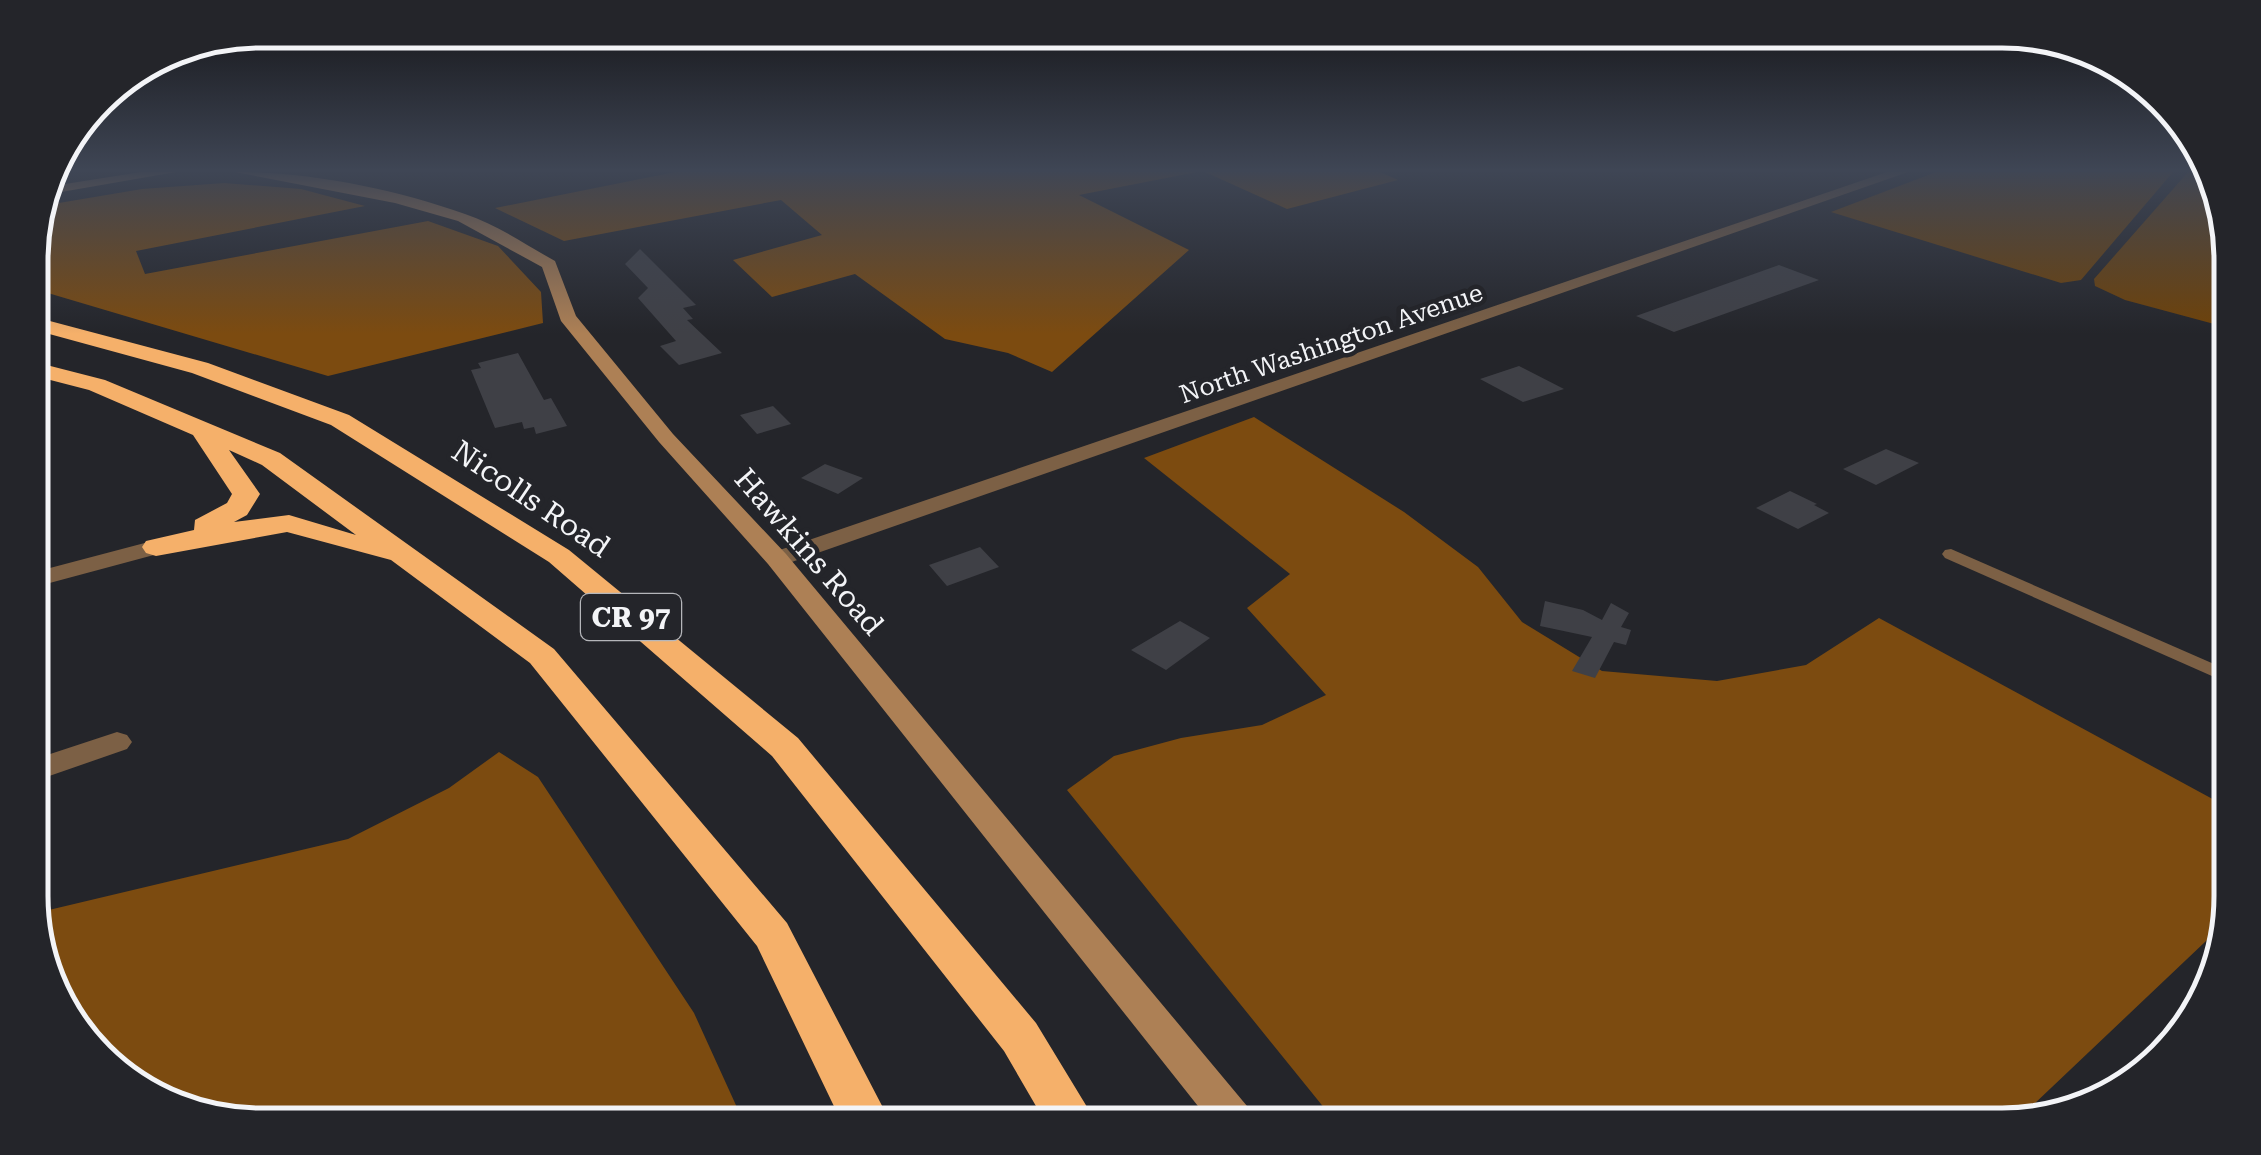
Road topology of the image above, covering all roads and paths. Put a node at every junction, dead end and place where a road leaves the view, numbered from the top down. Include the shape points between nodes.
1 (478, 226) edge
2 (1744, 226) edge
3 (48, 327) edge
4 (48, 373) edge
5 (202, 430) junction
6 (156, 547) junction
7 (1951, 554) dead end
8 (776, 559) junction
9 (409, 560) junction
10 (48, 576) edge
11 (2213, 670) edge
12 (117, 742) dead end
13 (48, 766) edge
14 (1224, 1107) edge
15 (859, 1108) edge
16 (1063, 1108) edge

1 - 8 street, Hawkins Road via 549,264 567,317
2 - 8 street, North Washington Avenue
3 - 16 highway, Nicolls Road / CR 97 via 200,368 340,420 559,556 785,747 1020,1038
4 - 5 highway, CR 97
5 - 6 highway via 246,494 244,502
5 - 9 highway, CR 97 via 271,459
6 - 9 highway via 290,524
6 - 10 street
7 - 11 lane
8 - 14 street, Hawkins Road
9 - 15 highway, CR 97 via 542,656 772,935
12 - 13 street

